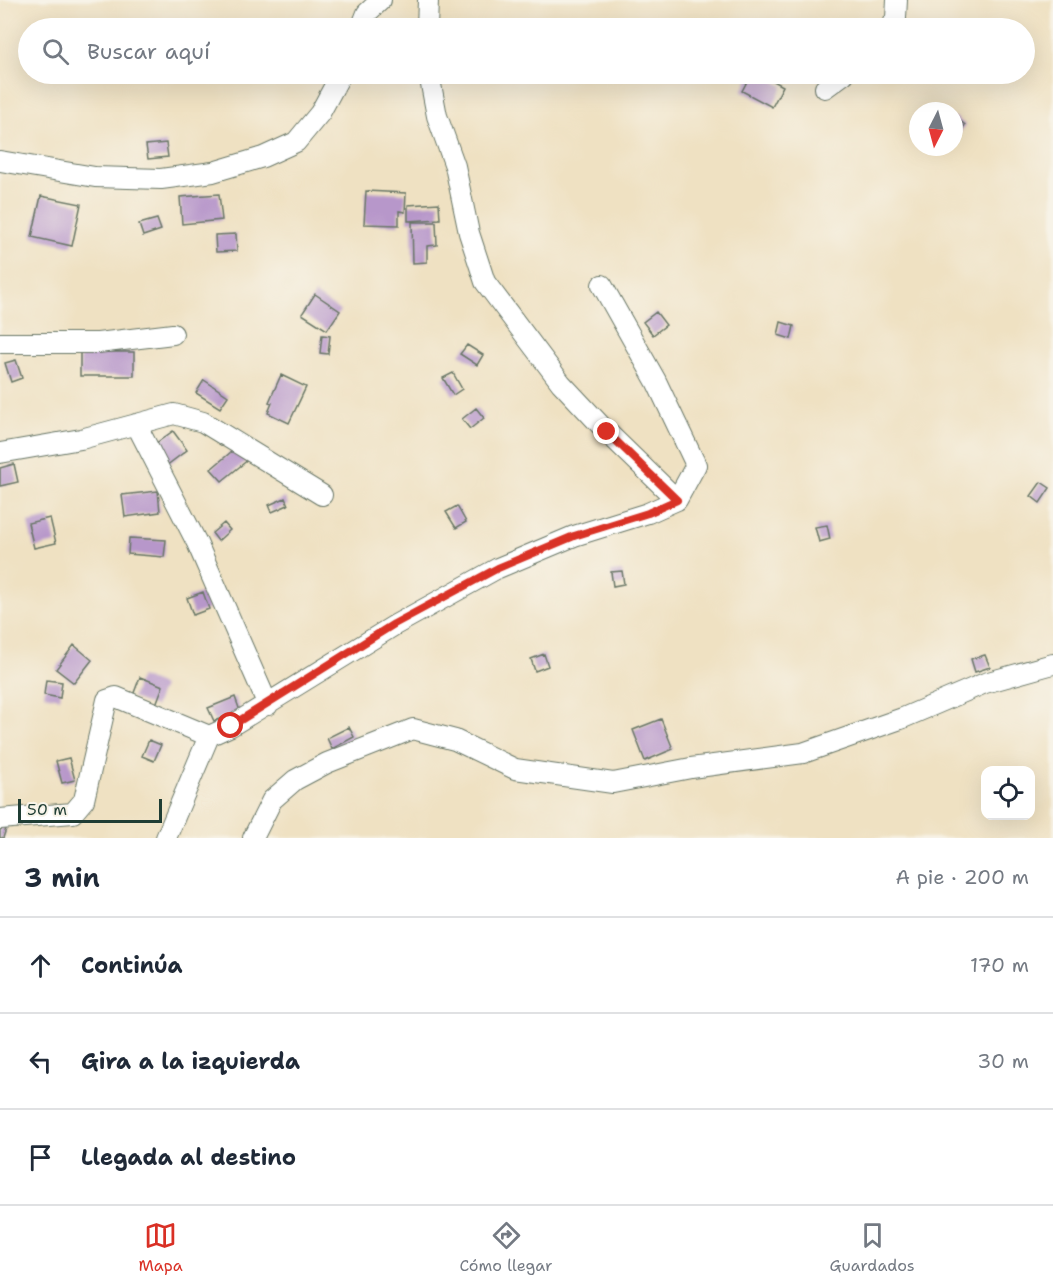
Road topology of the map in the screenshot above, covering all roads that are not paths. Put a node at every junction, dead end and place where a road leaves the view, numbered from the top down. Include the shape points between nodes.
1 (381, 0) edge
2 (428, 0) edge
3 (897, 0) edge
4 (365, 18) edge
5 (428, 18) edge
6 (896, 18) edge
7 (336, 84) edge
8 (431, 84) edge
9 (830, 84) edge
10 (825, 88) dead end
11 (0, 161) edge
12 (602, 285) dead end
13 (172, 334) dead end
14 (0, 343) edge
15 (136, 424) junction
16 (0, 453) edge
17 (322, 495) dead end
18 (677, 500) junction
19 (1053, 664) edge
20 (268, 705) junction
21 (208, 736) junction
22 (0, 819) edge
23 (166, 838) edge
24 (254, 838) edge

1 - 4 street
2 - 5 street
3 - 6 street
7 - 11 street via 320,113 296,142 213,172 161,179 94,177
8 - 18 street via 484,282 561,383
9 - 10 street
12 - 18 street via 657,381 696,465
13 - 14 street via 98,343
15 - 16 street via 81,440
15 - 17 street via 174,414 203,422
15 - 20 street via 196,543
18 - 20 street via 498,568 394,624
19 - 24 street via 985,683 903,718 803,753 613,783 515,769 455,740 413,729 295,780 272,800
20 - 21 street
21 - 22 street via 116,697 107,700 84,800 73,813
21 - 23 street

